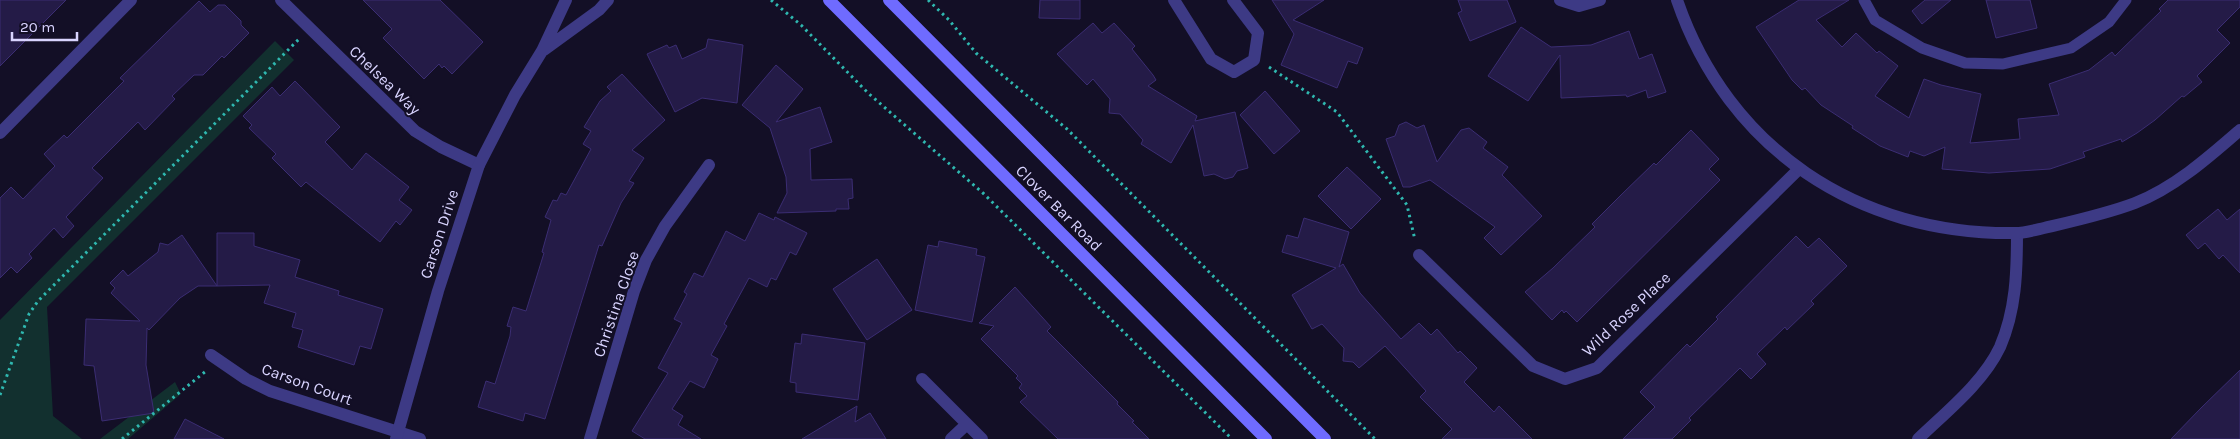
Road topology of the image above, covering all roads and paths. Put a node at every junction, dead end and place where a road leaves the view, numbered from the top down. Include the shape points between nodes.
1 (131, 0) edge
2 (281, 0) edge
3 (566, 0) edge
4 (608, 0) edge
5 (771, 0) edge
6 (829, 0) edge
7 (889, 0) edge
8 (928, 0) edge
9 (1174, 0) edge
10 (1233, 0) edge
11 (1560, 0) edge
12 (1600, 0) edge
13 (1676, 0) edge
14 (1864, 0) edge
15 (2126, 0) edge
16 (309, 29) junction
17 (542, 51) junction
18 (1254, 60) junction
19 (2240, 130) edge
20 (0, 133) edge
21 (479, 165) junction
22 (709, 165) dead end
23 (1799, 170) junction
24 (2017, 233) junction
25 (1419, 255) joint
26 (214, 358) joint
27 (922, 379) dead end
28 (0, 395) edge
29 (967, 424) junction
30 (397, 436) edge
31 (122, 439) edge
32 (420, 439) edge
33 (590, 439) edge
34 (951, 439) edge
35 (982, 439) edge
36 (1232, 439) edge
37 (1266, 439) edge
38 (1325, 439) edge
39 (1375, 439) edge
40 (1918, 439) edge

1 - 20 street
2 - 16 street, Chelsea Way
3 - 17 street, Carson Drive
4 - 17 street, Carson Drive
5 - 36 path via 801,25 868,93 991,201
6 - 37 main road, Clover Bar Road
7 - 38 main road, Clover Bar Road
8 - 39 path via 976,53 1066,128
9 - 18 street via 1211,59 1234,72
10 - 18 street via 1258,32
11 - 12 street via 1578,6
13 - 23 street via 1698,51 1726,96 1759,134
14 - 15 lane via 1875,20 1922,48 1965,63 2003,64 2071,48 2109,22
16 - 21 street, Chelsea Way via 415,131
16 - 28 path via 38,301 23,328
17 - 21 street, Carson Drive
18 - 25 path via 1337,112 1407,206
19 - 24 street via 2189,172 2136,203 2073,222
21 - 30 street, Carson Drive via 438,291
22 - 33 street, Christina Close via 665,226 646,260
23 - 24 street via 1825,187 1887,215 1953,230
23 - 25 street, Wild Rose Place via 1597,368 1565,379 1533,366
24 - 40 street via 2016,290 2009,323 1999,348 1984,371
26 - 30 street, Carson Court via 270,391
26 - 31 path
27 - 29 street
29 - 34 street
29 - 35 street
30 - 32 street, Carson Court

